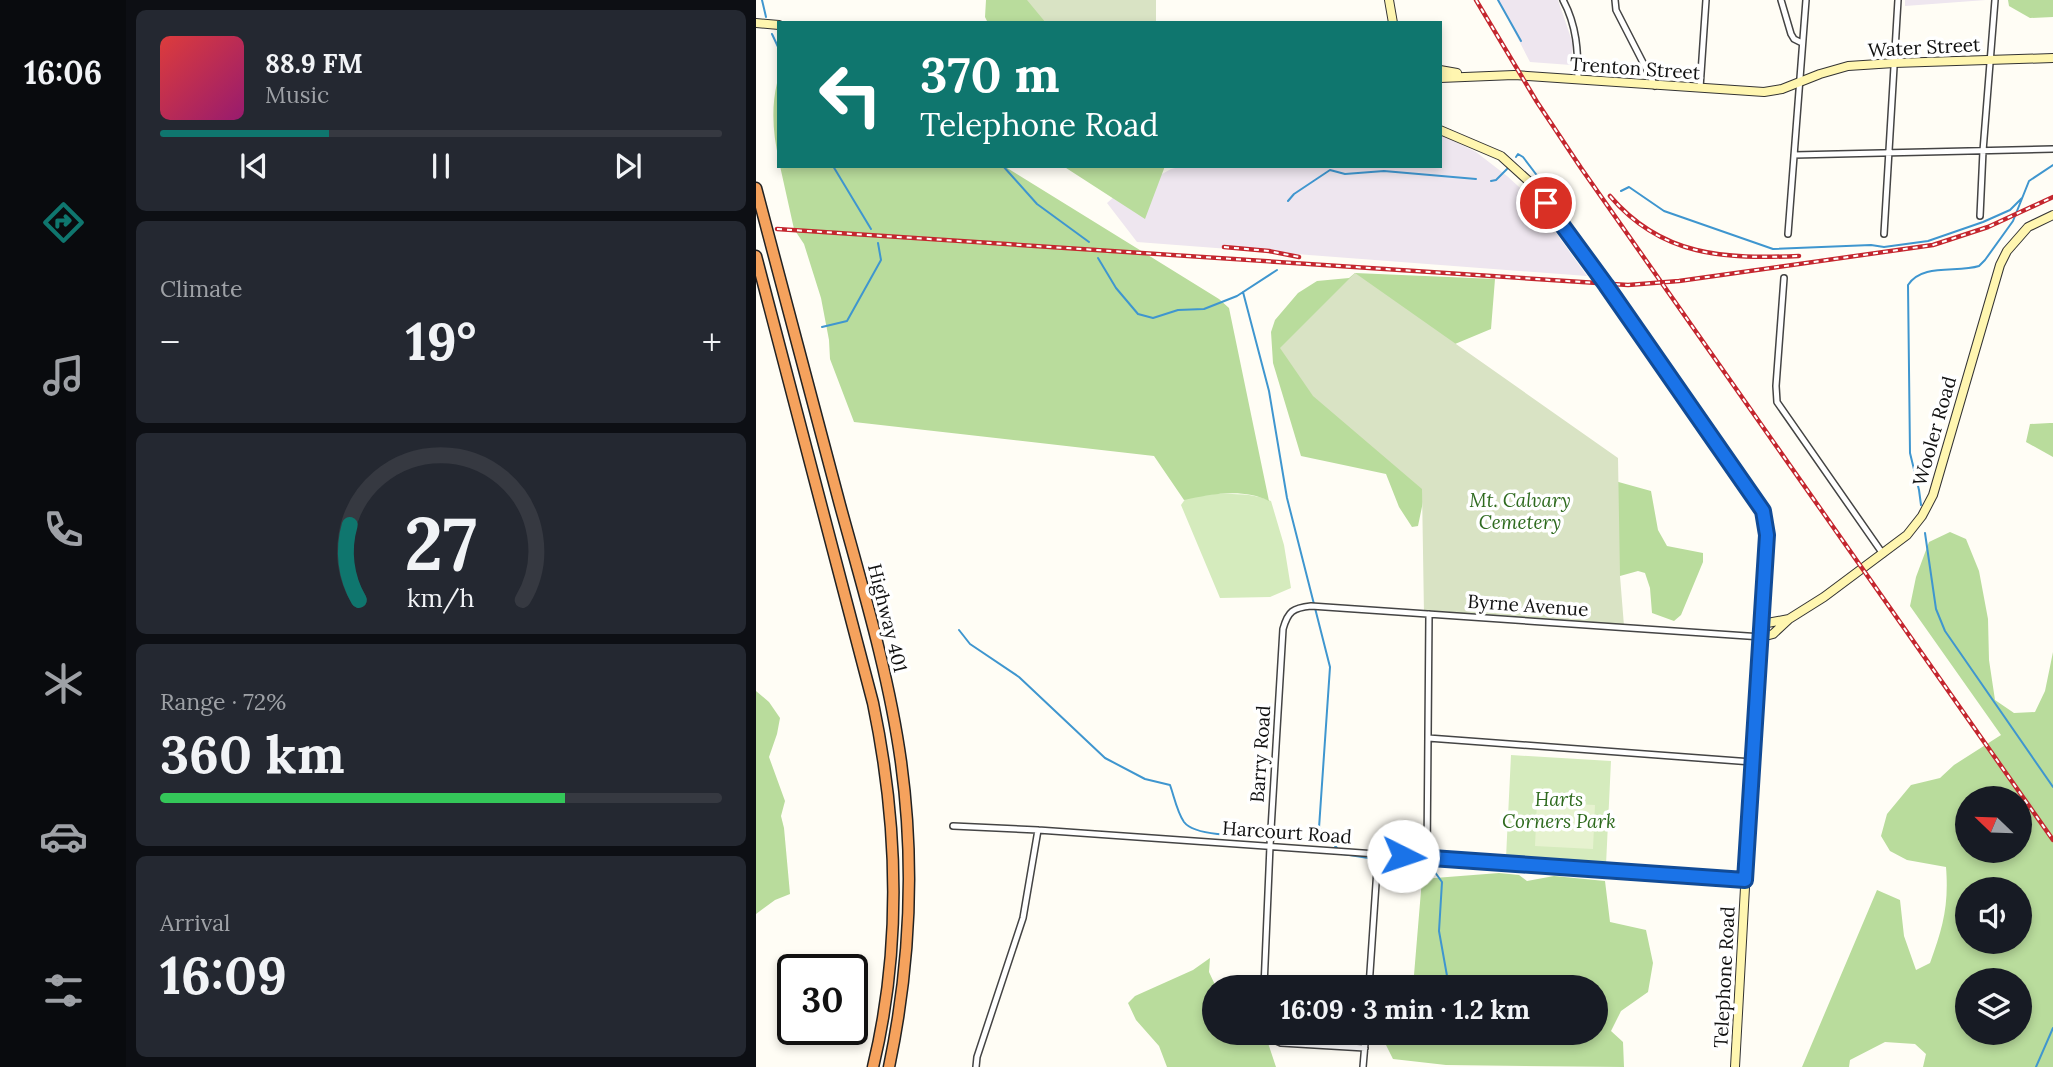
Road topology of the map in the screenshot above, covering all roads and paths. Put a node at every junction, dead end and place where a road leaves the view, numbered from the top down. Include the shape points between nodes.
1 (1563, 0) edge
2 (1615, 0) edge
3 (1706, 0) edge
4 (1781, 0) edge
5 (1806, 0) edge
6 (1898, 0) edge
7 (1995, 0) edge
8 (1389, 2) edge
9 (1395, 21) edge
10 (756, 23) edge
11 (777, 25) edge
12 (1802, 43) junction
13 (2053, 58) edge
14 (1989, 60) junction
15 (1894, 63) junction
16 (1442, 70) edge
17 (1466, 75) junction
18 (1442, 78) edge
19 (1578, 80) junction
20 (1799, 83) junction
21 (1655, 86) junction
22 (1700, 89) junction
23 (1442, 130) edge
24 (2053, 149) edge
25 (1983, 151) junction
26 (1888, 154) junction
27 (1794, 155) junction
28 (756, 188) edge
29 (2053, 215) edge
30 (1980, 216) dead end
31 (1788, 234) dead end
32 (1884, 234) dead end
33 (756, 256) edge
34 (1784, 278) dead end
35 (1883, 554) junction
36 (1293, 610) joint
37 (1429, 614) junction
38 (1789, 619) junction
39 (1762, 624) junction
40 (1762, 637) junction
41 (1428, 738) junction
42 (1752, 762) junction
43 (953, 826) dead end
44 (1038, 830) junction
45 (1270, 846) junction
46 (1378, 854) junction
47 (1427, 858) junction
48 (1745, 880) junction
49 (1265, 975) edge
50 (1370, 975) edge
51 (1315, 1045) edge
52 (1365, 1045) edge
53 (1365, 1048) junction
54 (873, 1067) edge
55 (889, 1067) edge
56 (976, 1067) edge
57 (1363, 1067) edge
58 (1735, 1067) edge

1 - 19 street via 1575,27
2 - 21 street
3 - 22 street
4 - 12 street via 1791,34
5 - 12 street
6 - 15 street
7 - 14 street
8 - 9 street
10 - 11 street
12 - 20 street
13 - 14 street, Water Street
14 - 15 street, Water Street
14 - 25 street
15 - 20 street, Water Street via 1848,66
15 - 26 street
16 - 17 street, Trenton Street
17 - 18 street, Trenton Street
17 - 19 street, Trenton Street
19 - 21 street, Trenton Street
20 - 22 street, Trenton Street via 1764,92
20 - 27 street
21 - 22 street, Trenton Street
23 - 39 street, Telephone Road via 1501,156 1533,185 1763,511 1767,535
24 - 25 street
25 - 26 street
25 - 30 street
26 - 27 street
26 - 32 street
27 - 31 street
28 - 55 highway, Highway 401 via 871,619 901,761 908,932
29 - 35 street, Wooler Road via 2028,227 2004,257 1933,495 1912,530
33 - 54 highway, Highway 401 via 884,756 894,921 890,978
34 - 35 street via 1777,402
35 - 38 street, Wooler Road
36 - 37 street, Byrne Avenue via 1311,607
36 - 45 street, Barry Road via 1283,629
37 - 40 street, Byrne Avenue
37 - 41 street
38 - 39 street, Wooler Road
38 - 40 street, Wooler Road via 1773,634
39 - 40 street, Telephone Road
40 - 42 street, Telephone Road
41 - 42 street
41 - 47 street
42 - 48 street, Telephone Road
43 - 44 street, Harcourt Road
44 - 45 street, Harcourt Road
44 - 56 street via 1023,918
45 - 46 street, Harcourt Road
45 - 49 street, Barry Road
46 - 47 street, Harcourt Road
46 - 50 street
47 - 48 street, Harcourt Road
48 - 58 street, Telephone Road
51 - 53 street
52 - 53 street
53 - 57 street

